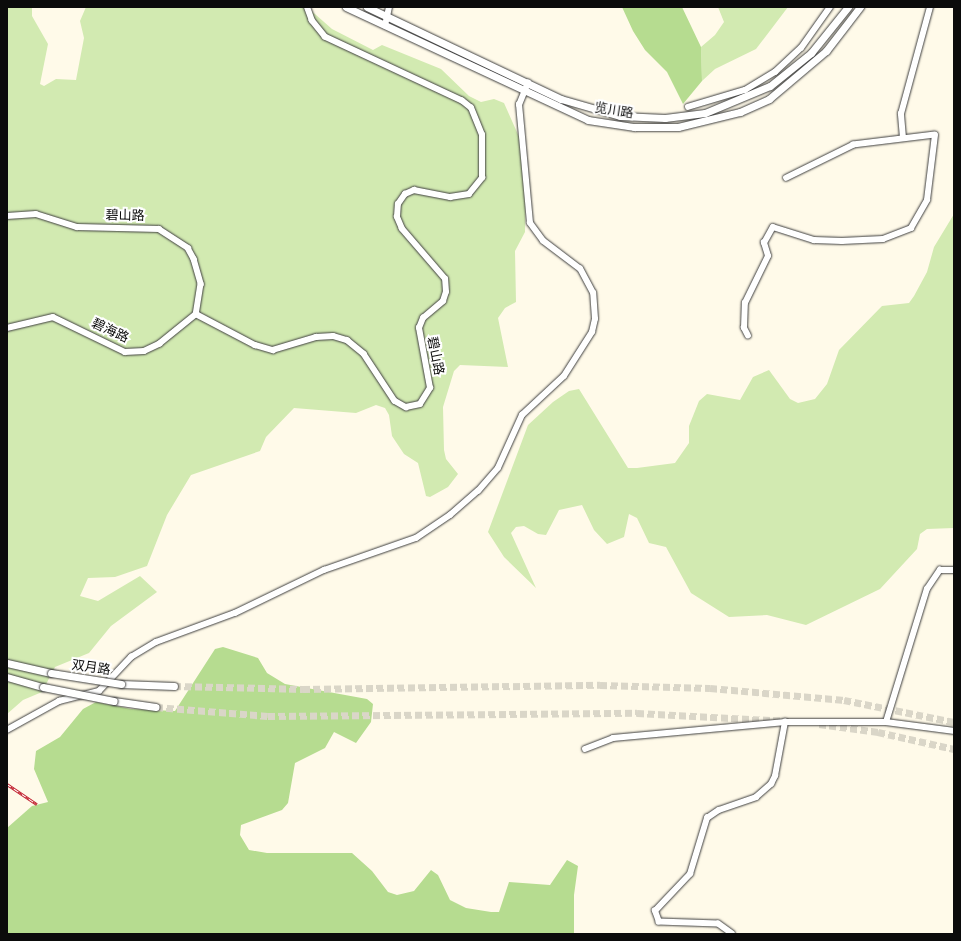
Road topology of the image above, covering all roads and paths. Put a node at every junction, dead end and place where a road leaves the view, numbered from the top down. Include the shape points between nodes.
1 (307, 7) edge
2 (346, 7) edge
3 (367, 7) edge
4 (389, 7) edge
5 (830, 7) edge
6 (848, 7) edge
7 (860, 7) edge
8 (930, 7) edge
9 (389, 17) junction
10 (386, 26) junction
11 (528, 83) junction
12 (524, 92) junction
13 (688, 107) dead end
14 (687, 116) junction
15 (688, 126) junction
16 (903, 138) junction
17 (787, 178) dead end
18 (7, 216) edge
19 (196, 314) junction
20 (7, 328) edge
21 (748, 336) dead end
22 (954, 570) edge
23 (7, 663) edge
24 (7, 677) edge
25 (174, 686) tunnel mouth
26 (156, 707) tunnel mouth
27 (785, 722) junction
28 (886, 722) junction
29 (7, 730) edge
30 (954, 731) edge
31 (585, 749) dead end
32 (732, 934) edge

1 - 19 street, 碧山路 via 312,21 325,37 462,101 471,108 481,130 482,178 470,194 450,197 414,190 405,194 398,204 397,218 402,229 445,279 446,292 443,301 423,318 419,328 430,388 420,404 406,407 395,401 364,354 347,340 333,336 316,336 272,350 255,346
2 - 10 street, 览川路
3 - 9 street, 览川路
4 - 9 street
5 - 13 street via 801,48 775,72 745,90
6 - 14 street, 览川路 via 811,53 770,86 728,106
7 - 15 street, 览川路 via 826,51 769,99 740,112
8 - 16 street via 901,114
9 - 10 street
9 - 11 street, 览川路
10 - 12 street, 览川路
11 - 12 street
11 - 14 street, 览川路 via 598,111 638,118
12 - 15 street, 览川路 via 588,120 610,124
12 - 29 street via 519,105 530,223 543,241 580,268 593,293 595,319 592,332 564,376 522,415 493,474 450,515 416,538 324,570 235,613 156,642 131,657 99,691 59,701
14 - 15 street
16 - 17 street via 854,145
16 - 21 street via 935,135 927,200 911,228 883,239 842,241 814,240 773,227 764,243 768,256 745,303 744,328
18 - 19 street, 碧山路 via 36,214 77,227 159,229 188,248 194,259 200,284
19 - 20 street, 碧海路 via 159,344 144,351 125,352 53,317
22 - 28 street via 940,570 927,589
23 - 25 street, 双月路, bridge via 50,673 121,684
24 - 26 street, 双月路, bridge via 114,701
27 - 28 street
27 - 31 street via 612,738
27 - 32 street via 776,776 771,784 756,797 719,810 707,818 690,874 655,911 659,922 718,924
28 - 30 street

